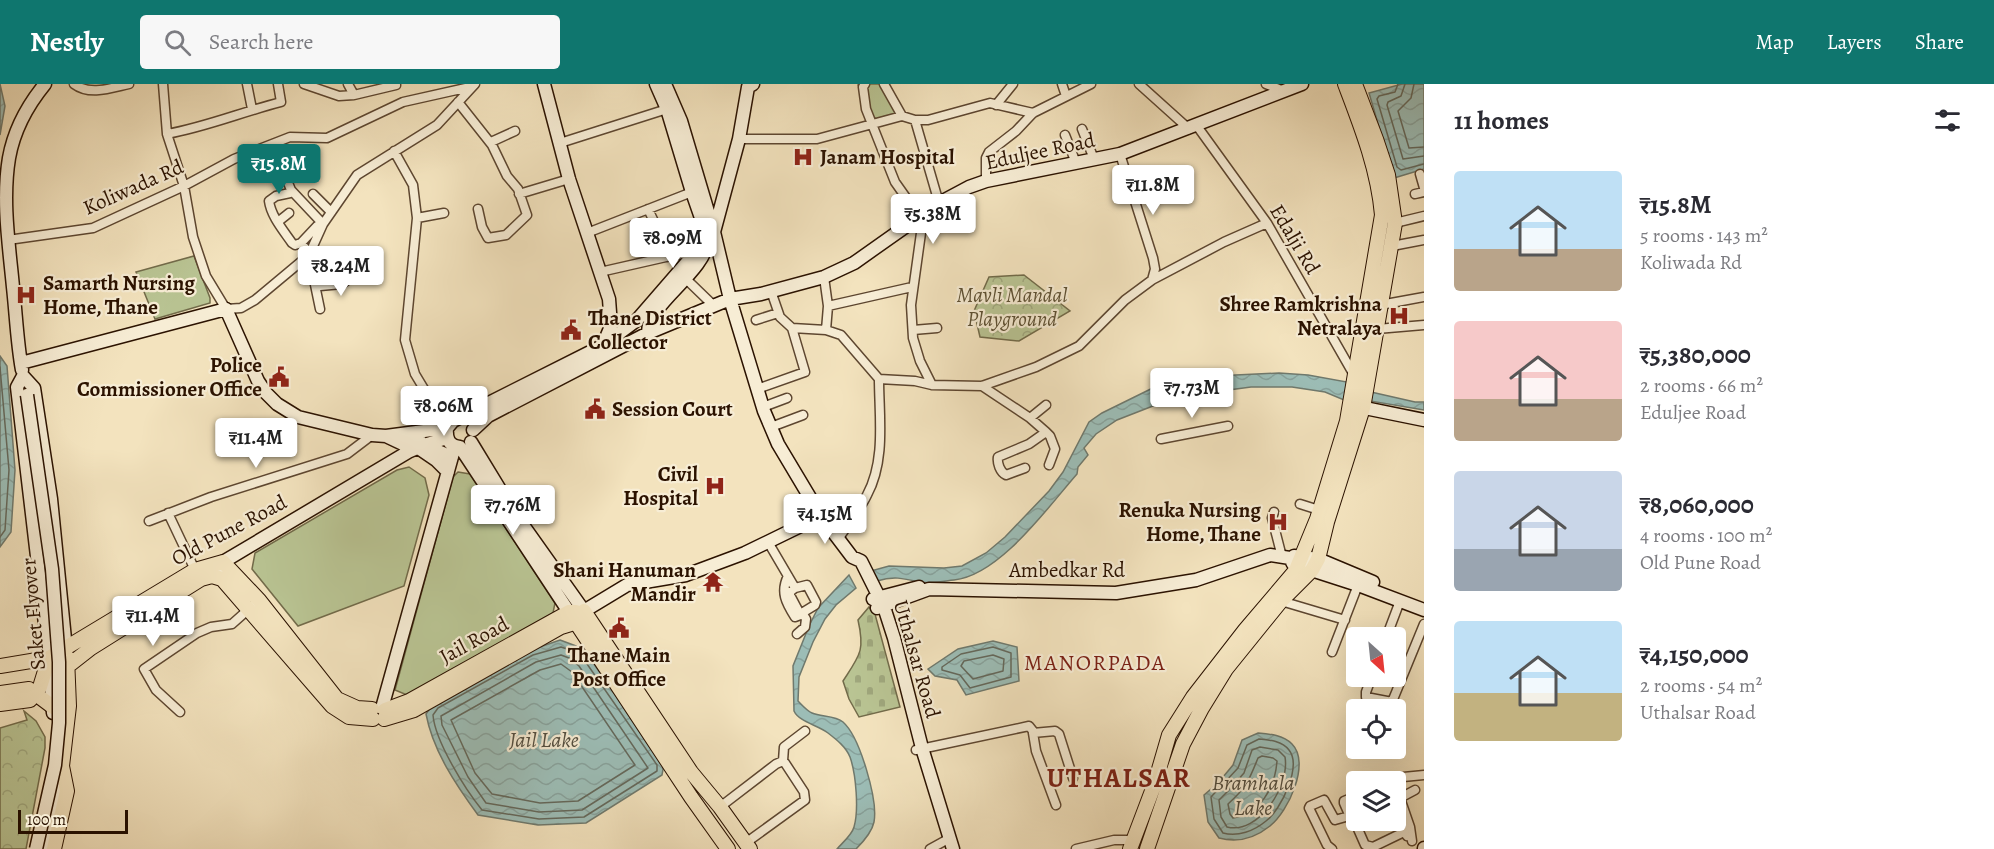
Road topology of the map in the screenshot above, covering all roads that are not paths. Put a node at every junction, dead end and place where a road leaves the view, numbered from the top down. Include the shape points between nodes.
1 (45, 84) edge
2 (74, 84) edge
3 (129, 84) edge
4 (164, 84) edge
5 (247, 84) edge
6 (278, 84) edge
7 (304, 84) edge
8 (348, 84) edge
9 (395, 84) edge
10 (544, 84) edge
11 (656, 84) edge
12 (665, 84) edge
13 (753, 84) edge
14 (865, 84) edge
15 (884, 84) edge
16 (1013, 84) edge
17 (1062, 84) edge
18 (1091, 84) edge
19 (1139, 84) edge
20 (1266, 84) edge
21 (1302, 84) edge
22 (1345, 84) edge
23 (1353, 84) edge
24 (473, 85) edge
25 (104, 86) edge
26 (1285, 91) junction
27 (354, 95) junction
28 (1066, 96) junction
29 (403, 102) junction
30 (458, 102) junction
31 (996, 105) junction
32 (252, 109) junction
33 (667, 109) junction
34 (1032, 113) junction
35 (902, 116) junction
36 (915, 120) junction
37 (872, 124) junction
38 (1193, 127) junction
39 (1082, 129) dead end
40 (515, 131) dead end
41 (167, 134) junction
42 (1065, 135) dead end
43 (740, 139) junction
44 (490, 142) junction
45 (276, 143) junction
46 (560, 143) junction
47 (394, 151) junction
48 (1120, 154) junction
49 (1094, 159) junction
50 (1076, 163) junction
51 (1420, 174) dead end
52 (569, 179) junction
53 (986, 181) junction
54 (184, 186) junction
55 (1421, 191) edge
56 (692, 192) junction
57 (290, 193) dead end
58 (313, 194) dead end
59 (519, 194) junction
60 (939, 203) junction
61 (478, 209) dead end
62 (648, 209) junction
63 (331, 212) junction
64 (289, 213) dead end
65 (444, 213) dead end
66 (919, 216) junction
67 (1424, 216) edge
68 (417, 218) junction
69 (279, 221) junction
70 (1267, 223) junction
71 (1395, 223) junction
72 (320, 225) junction
73 (587, 233) junction
74 (711, 235) junction
75 (8, 240) junction
76 (1424, 240) edge
77 (301, 243) junction
78 (1392, 246) junction
79 (697, 250) junction
80 (310, 253) junction
81 (666, 257) junction
82 (316, 272) dead end
83 (600, 272) junction
84 (824, 277) junction
85 (685, 278) junction
86 (1152, 280) junction
87 (912, 287) junction
88 (771, 291) junction
89 (1424, 297) edge
90 (730, 299) junction
91 (714, 306) junction
92 (828, 306) junction
93 (226, 309) junction
94 (320, 309) dead end
95 (778, 313) junction
96 (1374, 319) junction
97 (756, 320) dead end
98 (1424, 325) edge
99 (792, 328) junction
100 (937, 328) dead end
101 (826, 330) junction
102 (912, 330) junction
103 (648, 333) junction
104 (602, 346) junction
105 (22, 370) junction
106 (1354, 376) junction
107 (879, 379) junction
108 (932, 386) junction
109 (982, 386) junction
110 (757, 389) junction
111 (787, 398) dead end
112 (1046, 405) dead end
113 (1356, 406) junction
114 (763, 407) junction
115 (803, 415) dead end
116 (1030, 418) junction
117 (1424, 420) edge
118 (1228, 426) dead end
119 (771, 427) junction
120 (1046, 432) junction
121 (372, 435) junction
122 (386, 436) junction
123 (456, 437) junction
124 (1161, 439) dead end
125 (413, 447) junction
126 (1048, 465) dead end
127 (1025, 468) dead end
128 (448, 472) junction
129 (1300, 504) dead end
130 (1319, 510) junction
131 (1274, 512) dead end
132 (168, 513) junction
133 (820, 516) junction
134 (149, 521) dead end
135 (839, 538) junction
136 (768, 542) junction
137 (1293, 559) junction
138 (223, 562) junction
139 (1315, 565) junction
140 (195, 570) junction
141 (788, 576) junction
142 (218, 578) junction
143 (1358, 585) junction
144 (795, 588) dead end
145 (1281, 601) junction
146 (1400, 601) junction
147 (878, 603) junction
148 (1424, 603) edge
149 (253, 605) junction
150 (1424, 610) edge
151 (584, 611) junction
152 (572, 617) junction
153 (1345, 620) junction
154 (1424, 624) edge
155 (1390, 627) edge
156 (797, 634) dead end
157 (66, 649) junction
158 (1332, 652) dead end
159 (49, 658) junction
160 (0, 666) edge
161 (68, 666) junction
162 (1406, 668) edge
163 (1368, 687) edge
164 (1398, 687) edge
165 (0, 693) edge
166 (36, 694) junction
167 (18, 696) junction
168 (1196, 703) junction
169 (0, 704) edge
170 (53, 707) junction
171 (180, 712) dead end
172 (68, 713) junction
173 (379, 713) junction
174 (805, 731) dead end
175 (1033, 733) junction
176 (919, 749) junction
177 (662, 754) junction
178 (783, 761) junction
179 (62, 766) junction
180 (1424, 775) edge
181 (1406, 777) edge
182 (1073, 778) dead end
183 (1415, 790) dead end
184 (1056, 805) dead end
185 (720, 807) junction
186 (1346, 819) edge
187 (1359, 831) edge
188 (1404, 832) joint
189 (1412, 841) junction
190 (948, 844) edge
191 (1365, 845) junction
192 (1139, 846) edge
193 (740, 847) edge
194 (1424, 848) edge
195 (32, 849) edge
196 (36, 849) edge
197 (43, 849) edge
198 (54, 849) edge
199 (930, 849) edge
200 (1076, 849) edge
201 (1332, 849) edge
202 (1355, 849) edge

1 - 75 main road via 28,104 9,158
2 - 25 street via 94,91
3 - 25 street
4 - 41 street
5 - 32 street
6 - 32 street via 281,102
7 - 27 street via 339,96
8 - 27 street
9 - 27 street
9 - 29 street
10 - 46 main road
11 - 33 main road
12 - 74 main road via 681,121
13 - 43 main road via 748,87
14 - 37 street via 866,109
15 - 35 street
16 - 31 street
17 - 28 street
18 - 28 street
19 - 38 street, Edalji Rd
20 - 26 street
21 - 26 main road, Eduljee Road
22 - 96 main road via 1381,197
23 - 71 main road via 1388,175
23 - 96 main road via 1385,189 1385,238
24 - 29 street, Koliwada Rd
24 - 30 street
26 - 38 main road, Eduljee Road
28 - 34 street
29 - 45 street, Koliwada Rd via 327,138 290,137
30 - 44 street
30 - 47 street via 437,125
31 - 34 street
31 - 36 street via 990,103
32 - 41 street
33 - 46 street
33 - 56 main road
34 - 53 street via 989,152
35 - 36 street
35 - 37 street
36 - 60 street
37 - 43 street via 817,139
37 - 66 street via 895,182
38 - 48 main road, Eduljee Road
38 - 70 street, Edalji Rd
39 - 49 street
40 - 44 street
41 - 54 street
42 - 50 street
43 - 74 main road
44 - 59 street
45 - 54 street, Koliwada Rd via 234,159
45 - 72 street via 291,190
46 - 52 main road
47 - 63 street via 357,176
47 - 68 street via 413,185
48 - 49 main road, Eduljee Road
48 - 86 street via 1153,258
49 - 50 main road, Eduljee Road
50 - 53 main road, Eduljee Road
51 - 55 street
52 - 59 street
52 - 73 main road
53 - 60 main road, Eduljee Road
54 - 75 street, Koliwada Rd via 93,228 78,226
54 - 93 street via 196,247 211,285
56 - 62 street
56 - 74 main road
57 - 69 street via 269,201
58 - 63 street
59 - 61 street via 527,215 506,235 488,238
60 - 66 main road, Eduljee Road
62 - 73 street
62 - 81 street
63 - 72 street
64 - 69 street
65 - 68 street
66 - 84 main road, Eduljee Road via 854,263
66 - 87 street via 921,233
67 - 71 street
68 - 123 street via 405,340 415,374
69 - 77 street via 292,243
70 - 86 street
70 - 106 street, Edalji Rd
71 - 78 main road
72 - 77 street
72 - 80 street
73 - 83 main road
74 - 79 main road, Old Pune Road
74 - 85 main road via 704,256
74 - 90 main road, Uthalsar Road
75 - 105 main road
76 - 78 street
77 - 80 street
78 - 96 main road
79 - 81 street
79 - 104 main road, Old Pune Road via 637,320
80 - 82 street
80 - 93 street via 255,300 241,308
80 - 94 street
81 - 83 street
83 - 104 main road via 609,299 611,326
84 - 88 main road, Eduljee Road
84 - 92 street
85 - 91 street
85 - 103 main road via 657,311
86 - 109 street via 1125,300 1079,346 1036,367
87 - 92 street
87 - 102 street
88 - 90 main road, Eduljee Road
88 - 95 street
89 - 96 street
90 - 91 main road, Old Pune Road
90 - 110 main road, Uthalsar Road
91 - 103 main road, Old Pune Road
92 - 101 street
93 - 105 main road
93 - 121 main road via 258,381 277,404 298,417
95 - 97 street
95 - 99 street
96 - 98 street
96 - 106 main road
96 - 113 main road
99 - 101 street
99 - 110 street via 805,372
100 - 102 street
101 - 107 street via 841,336
102 - 108 street
103 - 123 main road, Old Pune Road via 488,416
104 - 123 main road, Old Pune Road
105 - 157 main road via 34,388 51,499
105 - 159 main road via 17,387
105 - 196 main road, Saket Flyover, bridge via 51,568 59,663 55,765
106 - 113 main road
107 - 108 street
107 - 135 street via 880,450 873,483
108 - 109 street
109 - 116 street
110 - 114 main road, Uthalsar Road
111 - 114 street
112 - 116 street
113 - 117 main road
113 - 130 main road via 1347,421
113 - 139 main road
114 - 119 main road, Uthalsar Road
115 - 119 street
116 - 120 street
118 - 124 street
119 - 133 main road, Uthalsar Road
120 - 126 street via 1055,449
120 - 127 street via 998,457 1003,474
121 - 122 main road
121 - 132 street via 347,454
122 - 123 main road
122 - 125 main road
123 - 125 main road, Old Pune Road
123 - 125 main road
123 - 125 main road
123 - 128 main road
123 - 151 main road
123 - 152 main road
125 - 128 main road
125 - 138 main road, Old Pune Road
128 - 173 main road
129 - 130 street
130 - 137 main road
131 - 137 street via 1272,518
132 - 134 street
132 - 140 street
133 - 135 main road, Uthalsar Road
133 - 136 main road
135 - 147 main road, Uthalsar Road via 852,557 861,561
136 - 141 street
136 - 151 main road via 686,575 627,585
137 - 139 main road, Ambedkar Rd
137 - 147 main road, Ambedkar Rd via 1270,555 1196,580 1116,593 917,586
137 - 168 main road
138 - 140 main road, Old Pune Road
138 - 142 main road
138 - 149 main road
139 - 143 main road
139 - 145 main road
139 - 148 main road
140 - 157 main road, Old Pune Road
141 - 144 street
141 - 156 street via 783,585 784,595 794,619 802,614 807,619
142 - 149 main road, Old Pune Road
142 - 161 main road, Old Pune Road via 201,579
143 - 146 main road
143 - 153 street
145 - 153 street
145 - 168 main road
146 - 150 main road
146 - 155 street
147 - 176 main road, Uthalsar Road via 894,638
149 - 171 street via 232,624 196,633 144,669 156,690
149 - 173 main road, Old Pune Road via 332,705 349,717
151 - 152 main road, Old Pune Road
151 - 185 main road via 691,772
152 - 173 main road, Old Pune Road via 561,627 414,710
152 - 177 main road
153 - 158 street
154 - 162 street
157 - 159 main road, Old Pune Road
157 - 161 main road
159 - 160 main road, Old Pune Road
159 - 166 main road
159 - 170 main road
161 - 172 main road
163 - 164 street via 1366,698 1392,702
165 - 167 main road
166 - 167 main road via 30,700
166 - 170 main road
167 - 169 main road
168 - 192 main road via 1183,744
170 - 172 main road
170 - 195 main road via 50,762
172 - 179 main road
174 - 178 street via 784,747
175 - 176 street via 1029,726
175 - 182 street via 1059,734
175 - 184 street
176 - 190 main road, Uthalsar Road
177 - 193 main road
177 - 193 main road via 691,783
178 - 185 street
178 - 193 street via 804,792 805,800
179 - 197 main road
179 - 198 main road via 67,791
180 - 181 street
183 - 189 street via 1400,798
185 - 193 main road
186 - 201 street via 1335,820 1324,800 1309,808
187 - 191 street
188 - 189 street
188 - 191 street via 1373,847
189 - 194 street
190 - 199 street
191 - 202 street
192 - 200 street via 1114,840

